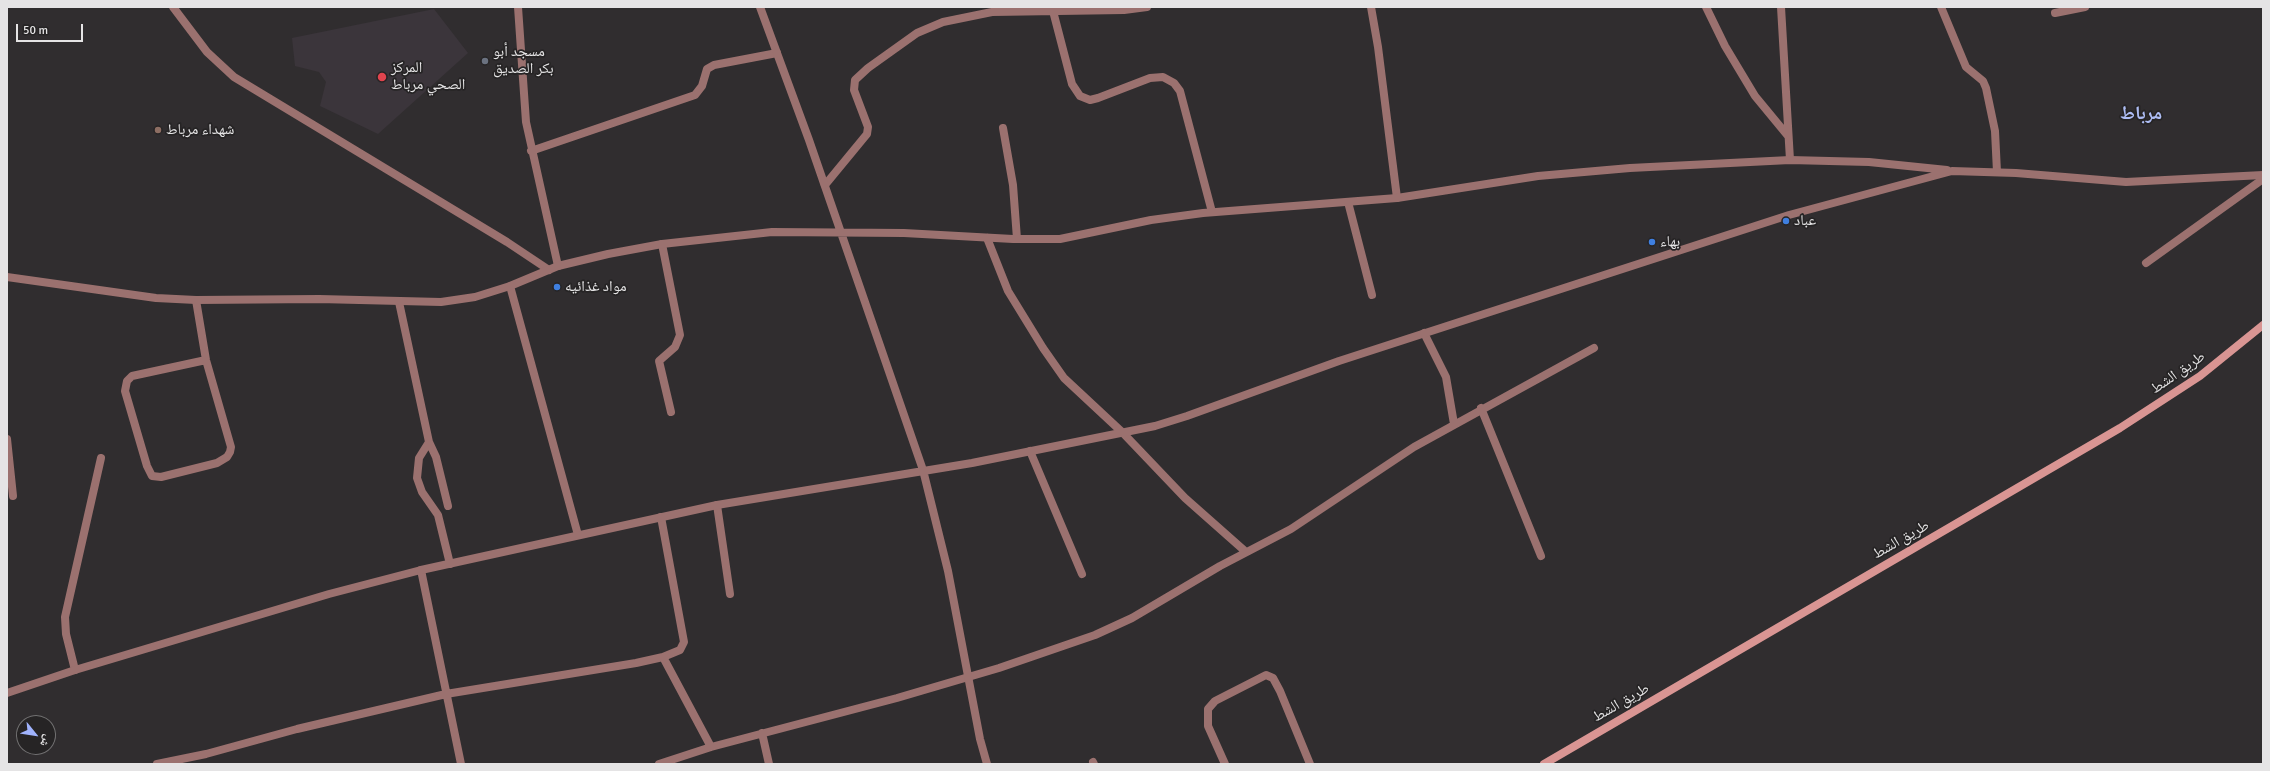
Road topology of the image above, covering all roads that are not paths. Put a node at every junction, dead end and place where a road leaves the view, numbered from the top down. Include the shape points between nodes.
1 (173, 7) edge
2 (518, 7) edge
3 (760, 7) edge
4 (1147, 7) edge
5 (1371, 7) edge
6 (1706, 7) edge
7 (1781, 7) edge
8 (1941, 7) edge
9 (2085, 7) edge
10 (991, 9) edge
11 (1053, 11) junction
12 (2055, 13) dead end
13 (777, 53) junction
14 (1003, 128) dead end
15 (1788, 136) junction
16 (531, 151) junction
17 (1790, 160) junction
18 (1952, 171) junction
19 (1997, 172) junction
20 (2263, 174) edge
21 (2263, 179) edge
22 (825, 185) junction
23 (1398, 198) junction
24 (1348, 202) junction
25 (1212, 212) junction
26 (841, 232) junction
27 (987, 238) junction
28 (1017, 239) junction
29 (662, 244) junction
30 (2146, 263) dead end
31 (558, 266) junction
32 (549, 270) junction
33 (7, 277) edge
34 (510, 286) junction
35 (1372, 295) dead end
36 (196, 300) junction
37 (399, 302) junction
38 (2263, 325) edge
39 (1424, 333) junction
40 (1594, 348) dead end
41 (206, 360) junction
42 (1482, 408) junction
43 (671, 412) dead end
44 (1454, 424) junction
45 (1123, 433) junction
46 (7, 439) edge
47 (429, 442) junction
48 (1030, 451) junction
49 (101, 458) dead end
50 (923, 470) junction
51 (13, 496) dead end
52 (716, 505) junction
53 (448, 506) dead end
54 (661, 517) junction
55 (578, 535) junction
56 (1246, 552) junction
57 (1540, 556) dead end
58 (450, 564) junction
59 (421, 570) junction
60 (1082, 574) dead end
61 (730, 594) dead end
62 (663, 657) junction
63 (75, 670) junction
64 (968, 676) junction
65 (7, 693) edge
66 (446, 694) junction
67 (762, 734) junction
68 (711, 747) junction
69 (157, 764) edge
70 (461, 764) edge
71 (659, 764) edge
72 (769, 764) edge
73 (987, 764) edge
74 (1225, 764) edge
75 (1310, 764) edge
76 (1544, 764) edge

1 - 32 street via 207,52 234,77
2 - 16 street via 526,122
3 - 13 street
4 - 11 street via 1124,10
5 - 23 street
6 - 15 street via 1725,46 1755,96
7 - 15 street
8 - 19 street via 1966,67 1983,81 1986,88 1995,131
9 - 12 street
10 - 11 street
10 - 22 street via 943,22 917,33 855,80 854,90 868,127 868,134
11 - 25 street via 1072,84 1080,96 1090,100 1098,98 1150,78 1163,77 1174,83 1180,91
13 - 16 street via 714,65 707,69 702,86 695,95
13 - 22 street
14 - 28 street via 1013,185
15 - 17 street
16 - 31 street
17 - 18 street via 1884,163
17 - 23 street via 1710,162 1546,176
18 - 19 street
18 - 39 street via 1802,211
19 - 20 street via 2126,182
21 - 30 street
22 - 26 street
23 - 24 street
24 - 25 street
24 - 35 street
25 - 28 street via 1151,220 1060,238
26 - 27 street
26 - 29 street via 772,232
26 - 50 street
27 - 28 street
27 - 45 street via 1008,291 1057,369 1073,388
29 - 31 street
29 - 43 street via 680,335 675,347 659,361
31 - 32 street
32 - 34 street
33 - 36 street via 122,294
34 - 37 street via 474,297 441,302
34 - 55 street
36 - 37 street via 319,299
36 - 41 street
37 - 47 street
38 - 76 main road, طريق الشط via 2200,376 2136,418
39 - 44 street via 1446,377
39 - 45 street via 1338,361 1188,416
40 - 42 street
41 - 41 street via 132,376 127,381 125,391 152,476 161,477 217,463 230,452
42 - 44 street
42 - 57 street
44 - 56 street via 1387,463 1291,529
45 - 48 street
45 - 56 street via 1185,498
46 - 51 street
47 - 53 street via 436,457
47 - 58 street via 419,458 417,478 422,492 438,515
48 - 50 street
48 - 60 street
49 - 63 street via 65,617 66,634
50 - 52 street
50 - 64 street via 948,571
52 - 54 street
52 - 61 street
54 - 55 street
54 - 62 street via 684,642 680,650
55 - 58 street
56 - 64 street via 1174,595 1095,635 1007,666
58 - 59 street
59 - 63 street via 329,594
59 - 66 street
62 - 66 street
62 - 68 street
63 - 65 street
64 - 67 street
64 - 73 street
66 - 69 street
66 - 70 street
67 - 68 street
67 - 72 street
68 - 71 street
74 - 75 street via 1208,726 1208,709 1215,701 1266,675 1273,678 1280,691

